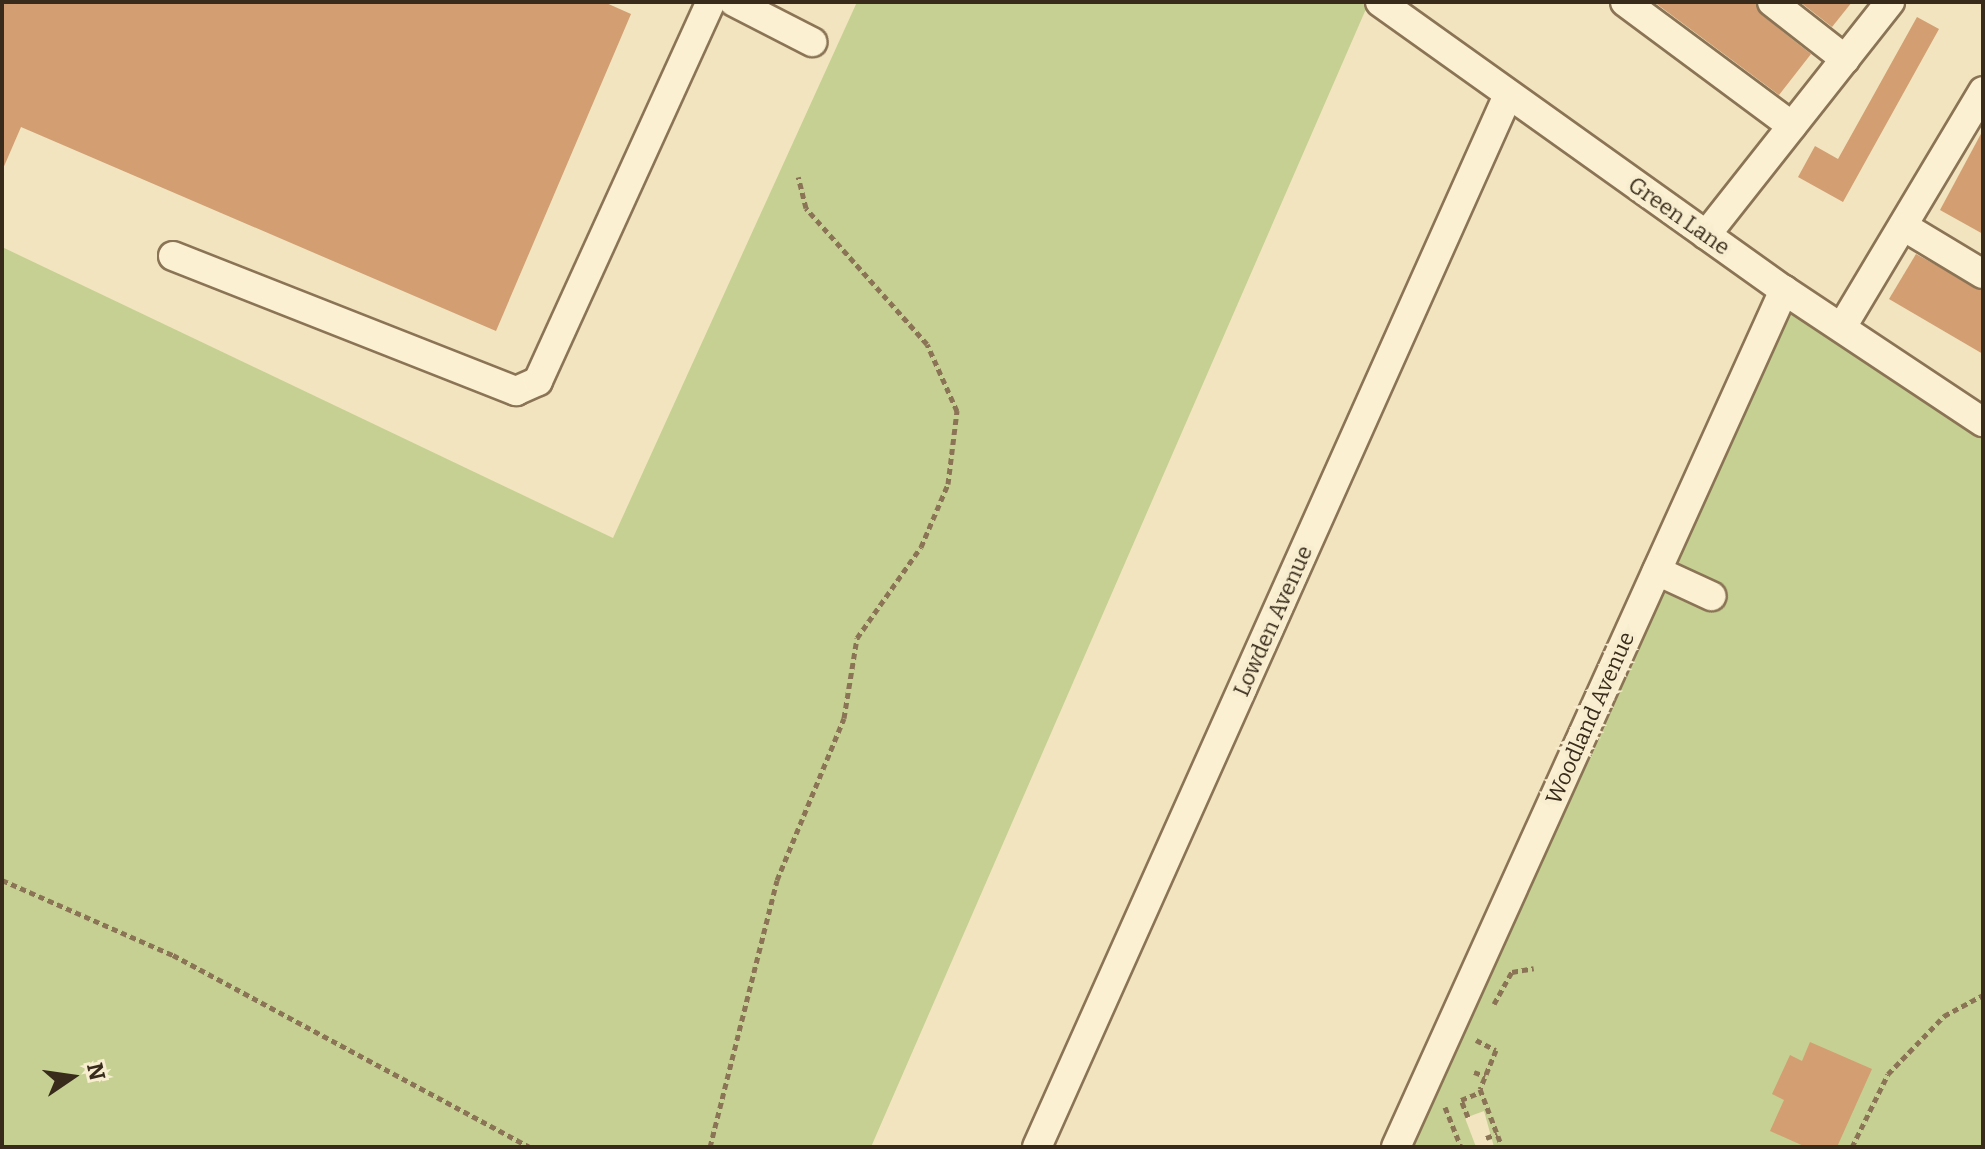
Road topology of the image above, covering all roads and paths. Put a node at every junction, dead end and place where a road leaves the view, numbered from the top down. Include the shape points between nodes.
1 (711, 2) edge
2 (734, 2) edge
3 (1380, 2) edge
4 (1625, 2) edge
5 (1772, 2) edge
6 (1890, 2) edge
7 (812, 42) dead end
8 (1845, 59) junction
9 (1983, 91) edge
10 (1508, 95) junction
11 (1792, 126) junction
12 (798, 177) dead end
13 (1903, 226) junction
14 (1706, 235) junction
15 (173, 256) dead end
16 (1983, 274) edge
17 (1784, 290) junction
18 (1842, 327) junction
19 (1983, 422) edge
20 (1657, 571) junction
21 (1711, 596) dead end
22 (2, 880) edge
23 (1534, 968) dead end
24 (1983, 995) edge
25 (1488, 1015) dead end
26 (1482, 1028) dead end
27 (1476, 1040) junction
28 (1470, 1052) dead end
29 (1474, 1072) dead end
30 (1485, 1076) junction
31 (1481, 1092) junction
32 (1447, 1100) dead end
33 (1468, 1117) dead end
34 (1497, 1134) junction
35 (1486, 1138) dead end
36 (530, 1147) edge
37 (710, 1147) edge
38 (1037, 1147) edge
39 (1396, 1147) edge
40 (1461, 1147) edge
41 (1502, 1147) edge
42 (1852, 1147) edge

1 - 15 street via 538,381 516,391
2 - 7 street
3 - 10 street, Green Lane
4 - 11 street
5 - 8 street
6 - 8 street
8 - 11 street
9 - 13 street
10 - 14 street, Green Lane
10 - 38 street, Lowden Avenue
11 - 14 street
12 - 37 path via 806,208 927,344 957,411 948,484 926,535 857,638 844,718 777,880
13 - 16 street
13 - 18 street
14 - 17 street, Green Lane
17 - 18 street, Green Lane
17 - 20 street, Woodland Avenue
18 - 19 street, Green Lane
20 - 21 street
20 - 39 street, Woodland Avenue
22 - 36 path via 173,955
23 - 25 path via 1519,967 1507,976
24 - 42 path via 1944,1016 1888,1074
26 - 27 path
27 - 28 path
27 - 30 path via 1496,1050
29 - 30 path
30 - 31 path
31 - 33 path via 1461,1100
31 - 34 path
32 - 40 path
34 - 35 path
34 - 41 path

